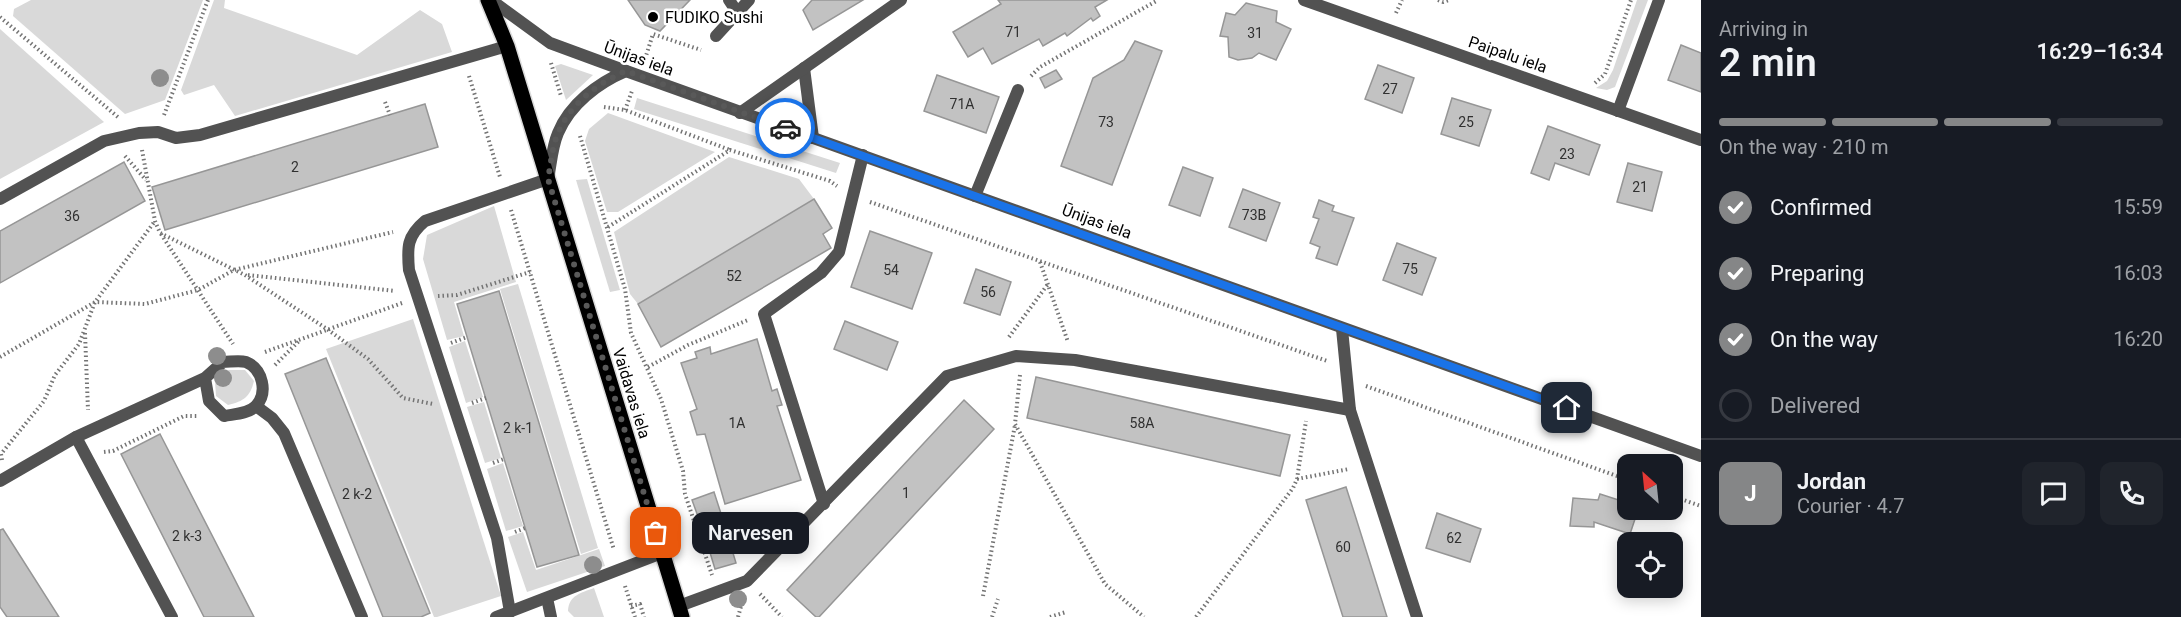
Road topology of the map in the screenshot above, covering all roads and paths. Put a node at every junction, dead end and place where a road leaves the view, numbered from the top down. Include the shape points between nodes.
1 (208, 0) edge
2 (490, 0) edge
3 (729, 0) edge
4 (749, 0) edge
5 (901, 0) edge
6 (1158, 0) edge
7 (1304, 0) edge
8 (1402, 0) edge
9 (1438, 0) edge
10 (1449, 0) edge
11 (1631, 0) edge
12 (1659, 0) edge
13 (737, 12) junction
14 (0, 17) edge
15 (1394, 18) dead end
16 (716, 36) dead end
17 (507, 46) junction
18 (707, 51) dead end
19 (464, 59) junction
20 (645, 59) dead end
21 (552, 68) dead end
22 (804, 68) junction
23 (626, 71) junction
24 (1586, 86) dead end
25 (1018, 90) joint
26 (564, 103) dead end
27 (594, 111) dead end
28 (1618, 111) junction
29 (740, 112) junction
30 (158, 132) junction
31 (135, 133) junction
32 (580, 133) dead end
33 (813, 138) junction
34 (110, 139) junction
35 (1701, 140) edge
36 (730, 150) junction
37 (863, 155) junction
38 (548, 179) junction
39 (146, 181) junction
40 (505, 193) junction
41 (852, 196) junction
42 (975, 196) junction
43 (0, 199) edge
44 (155, 221) junction
45 (608, 227) junction
46 (412, 232) junction
47 (160, 233) junction
48 (1039, 261) junction
49 (234, 270) junction
50 (530, 272) junction
51 (245, 275) junction
52 (1048, 284) junction
53 (198, 290) junction
54 (419, 296) junction
55 (95, 302) junction
56 (764, 314) junction
57 (327, 329) junction
58 (1342, 329) junction
59 (84, 330) junction
60 (300, 339) junction
61 (1022, 356) junction
62 (0, 357) edge
63 (1075, 360) junction
64 (244, 361) junction
65 (992, 363) junction
66 (648, 367) junction
67 (1347, 368) junction
68 (205, 378) junction
69 (262, 379) junction
70 (1309, 405) junction
71 (256, 406) junction
72 (456, 409) junction
73 (1350, 410) junction
74 (224, 416) junction
75 (1015, 424) junction
76 (89, 431) junction
77 (76, 437) junction
78 (86, 454) junction
79 (1701, 456) edge
80 (1368, 465) junction
81 (1617, 476) edge
82 (3, 480) edge
83 (1297, 480) junction
84 (1683, 500) edge
85 (824, 504) junction
86 (1701, 506) edge
87 (662, 553) junction
88 (621, 571) junction
89 (747, 581) junction
90 (718, 590) junction
91 (983, 596) dead end
92 (548, 598) junction
93 (998, 599) dead end
94 (631, 606) junction
95 (680, 611) edge
96 (510, 612) junction
97 (1066, 612) dead end
98 (172, 617) edge
99 (362, 617) edge
100 (496, 617) edge
101 (551, 617) edge
102 (634, 617) edge
103 (644, 617) edge
104 (782, 617) edge
105 (992, 617) edge
106 (1050, 617) edge
107 (1144, 617) edge
108 (1196, 617) edge
109 (1417, 617) edge

1 - 30 path
2 - 17 main road, Vaidavas iela
2 - 23 street, Ūnijas iela via 550,43
3 - 13 street
4 - 13 street
5 - 22 street
6 - 25 path via 1040,67
7 - 28 street, Paipalu iela
8 - 15 path
9 - 10 path
11 - 24 path via 1605,74
12 - 28 street
13 - 16 street
14 - 31 path
17 - 19 street
17 - 38 main road, Vaidavas iela
18 - 20 path via 653,34
19 - 30 street via 200,135 176,138
19 - 40 path
21 - 26 path
22 - 29 street
22 - 33 street
23 - 29 street, Ūnijas iela
23 - 38 street, Vaidavas iela via 595,87 569,116 558,134
25 - 42 street
27 - 36 path via 613,106
28 - 35 street, Paipalu iela
29 - 33 street, Ūnijas iela
30 - 31 street
31 - 34 street
31 - 39 path
32 - 45 path via 579,141
33 - 37 street, Ūnijas iela
34 - 39 path
34 - 43 street
36 - 41 path via 830,181
36 - 45 path
37 - 41 street
37 - 42 street, Ūnijas iela
38 - 40 street
38 - 87 main road, Vaidavas iela
39 - 44 path
40 - 46 street via 425,220
40 - 50 path
41 - 48 path
41 - 56 street via 839,252 821,273
42 - 58 street, Ūnijas iela
44 - 47 path
44 - 55 path
45 - 66 path via 625,289 631,333
46 - 49 path via 385,232
46 - 54 street via 407,246 409,270
47 - 49 path
47 - 53 path
48 - 52 path
48 - 67 path
49 - 51 path
49 - 53 path
50 - 54 path via 457,295
50 - 88 path
51 - 54 path via 382,287
51 - 57 path
52 - 63 path
52 - 65 path
53 - 55 path via 145,304
53 - 64 path
54 - 57 path
54 - 72 street
55 - 59 path
55 - 62 path
56 - 66 path via 688,345
56 - 85 street
57 - 60 path
57 - 72 path via 368,359 403,398
58 - 67 street
58 - 79 street, Ūnijas iela
59 - 76 path
59 - 82 path via 79,344 55,375 44,401 1,454
60 - 64 path
60 - 69 path
61 - 63 street
61 - 65 street
61 - 75 path
63 - 70 street
64 - 68 street via 223,362
64 - 69 street
65 - 85 street via 947,376
66 - 90 path
67 - 73 street
67 - 81 path via 1365,386
68 - 74 street via 209,401
68 - 76 street
69 - 71 street via 263,392
70 - 73 street
70 - 83 path
71 - 74 street via 242,414
71 - 99 street via 284,433
72 - 96 street via 497,538
73 - 80 street
74 - 78 path via 184,416 113,451
75 - 91 path
75 - 107 path via 1106,584
76 - 77 street
77 - 78 street
77 - 82 street
78 - 98 street
80 - 83 path
80 - 109 street
83 - 108 path
84 - 86 path
85 - 89 street
87 - 88 street
87 - 95 main road, Vaidavas iela
88 - 92 street
88 - 94 path
89 - 90 street
89 - 104 path
90 - 95 street
92 - 96 street
92 - 101 street
93 - 105 path
94 - 102 path
94 - 103 path via 640,604
96 - 100 street
97 - 106 path

